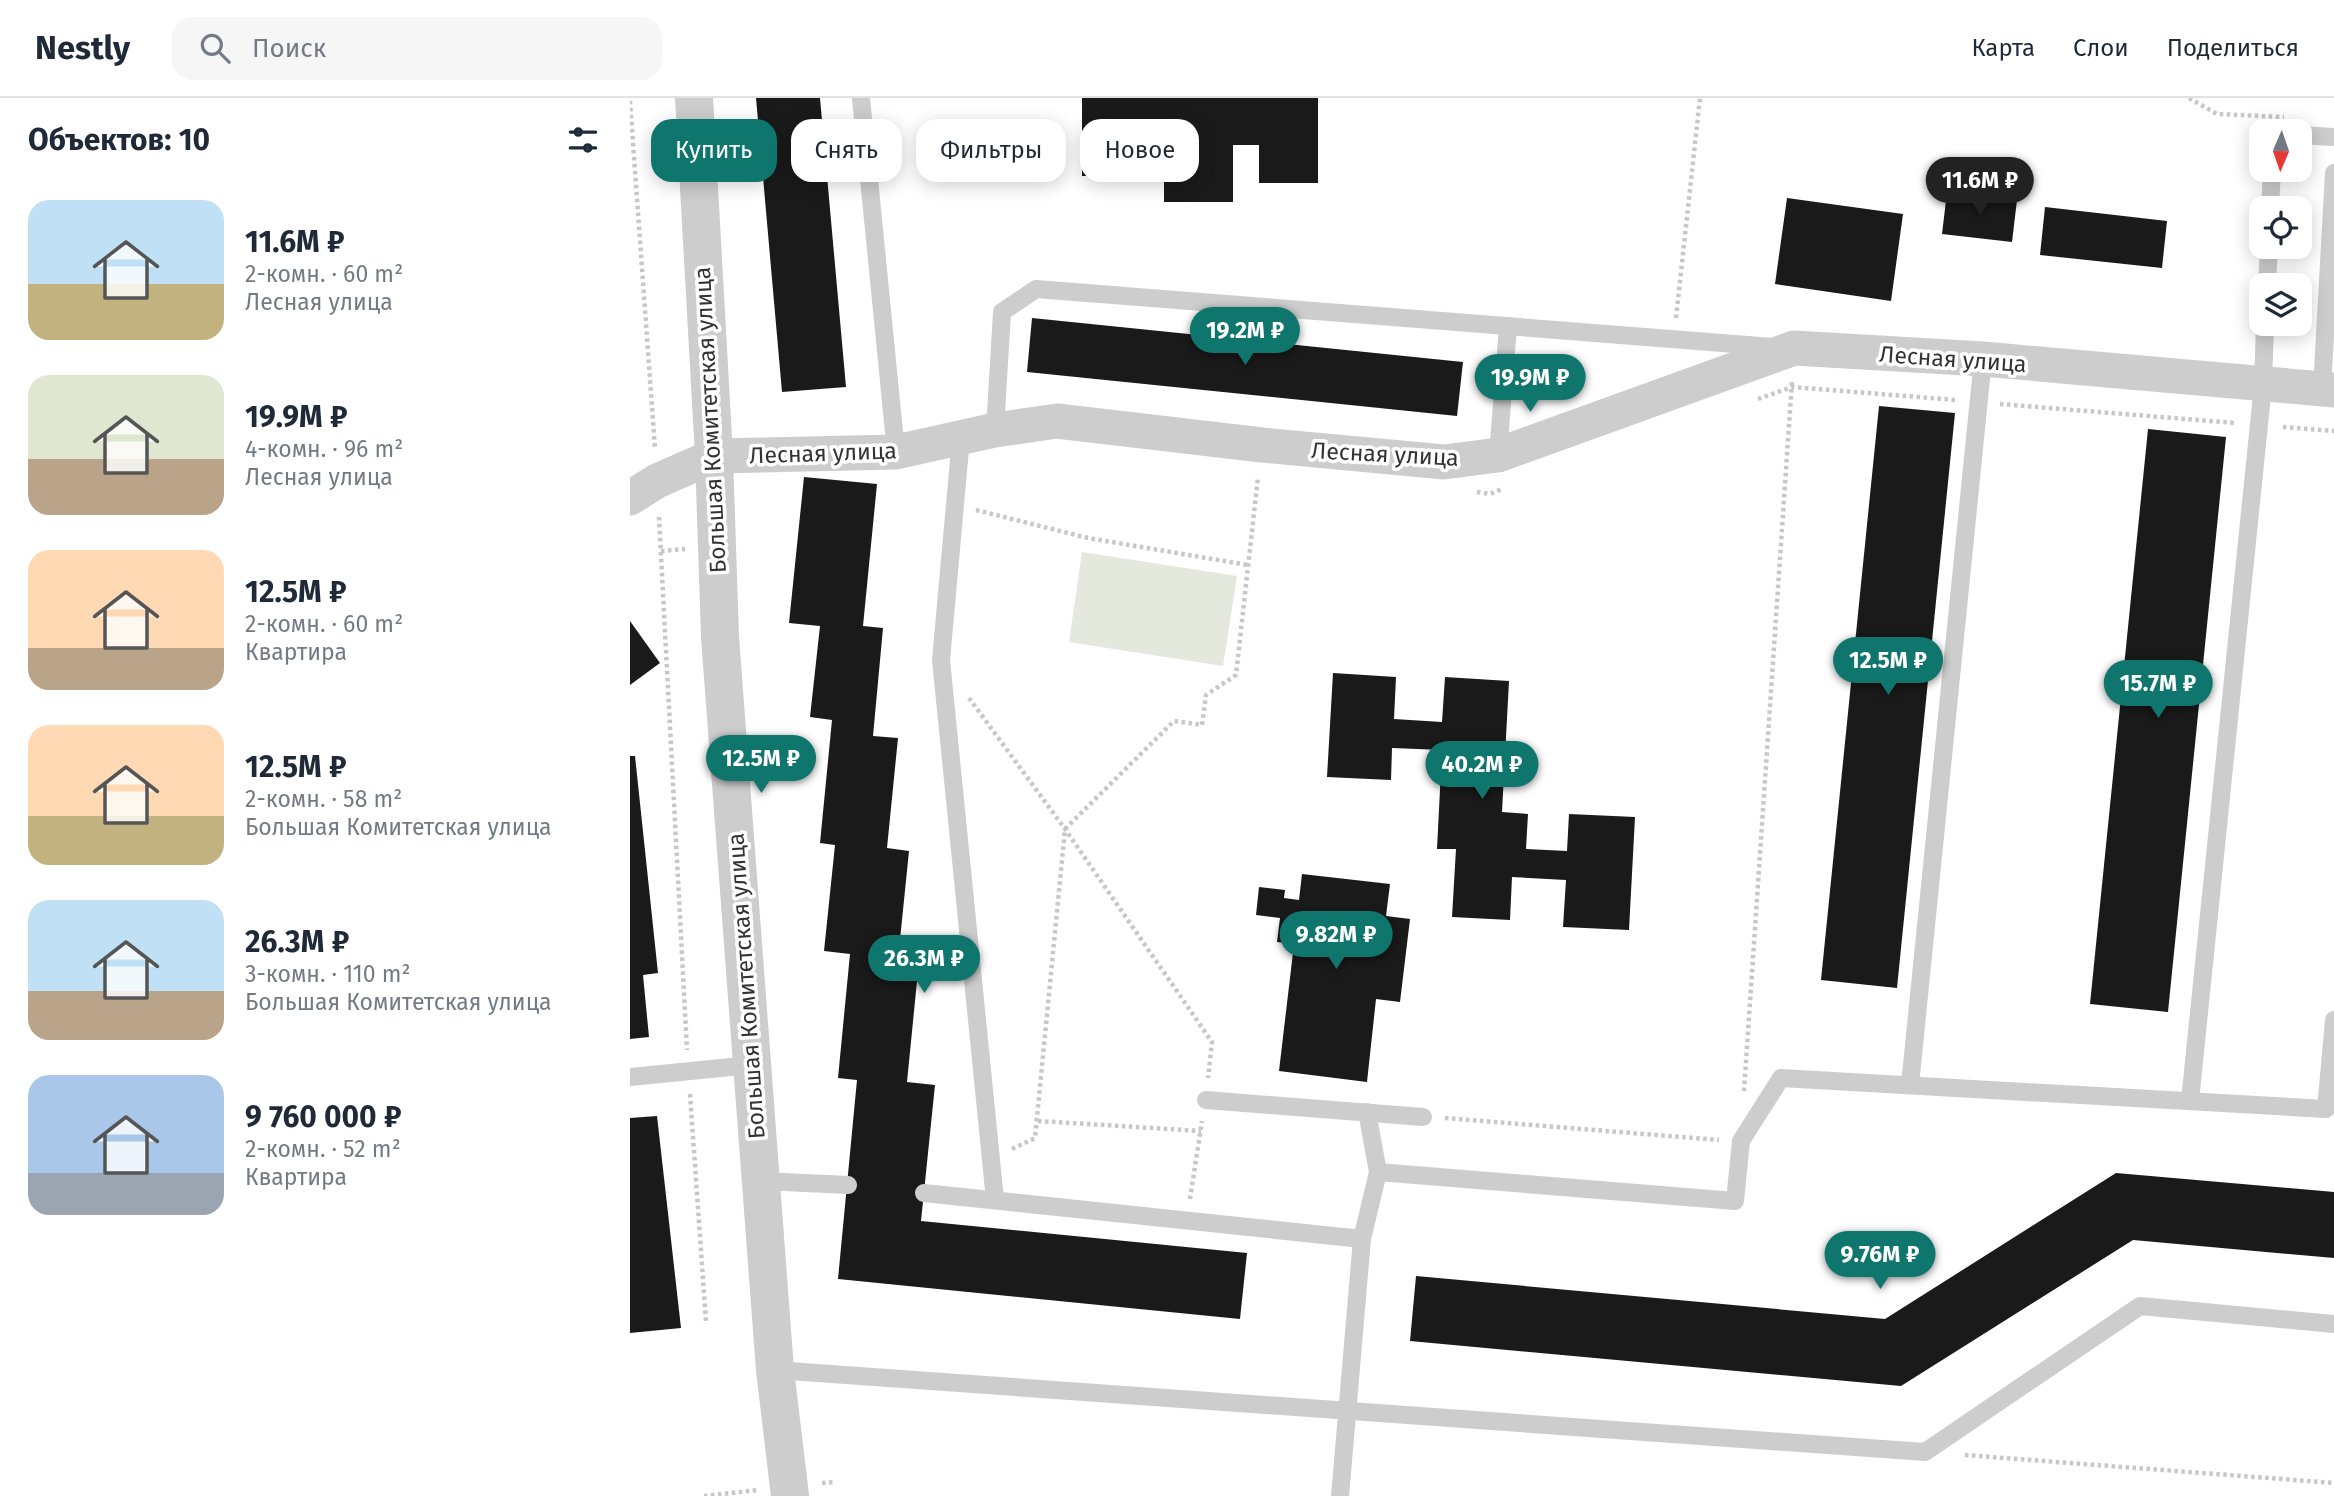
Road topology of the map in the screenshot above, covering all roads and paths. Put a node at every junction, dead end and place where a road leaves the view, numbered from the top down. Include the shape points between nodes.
1 (694, 98) edge
2 (861, 98) edge
3 (1700, 98) edge
4 (2189, 98) edge
5 (630, 101) edge
6 (2295, 117) dead end
7 (2312, 136) edge
8 (2334, 137) edge
9 (2334, 173) edge
10 (1508, 326) junction
11 (2265, 336) edge
12 (1675, 340) junction
13 (1794, 348) junction
14 (1983, 359) junction
15 (2263, 385) junction
16 (1792, 387) junction
17 (2328, 390) edge
18 (1752, 401) dead end
19 (1979, 402) junction
20 (2259, 425) junction
21 (996, 430) junction
22 (2334, 431) edge
23 (961, 438) junction
24 (1262, 445) junction
25 (896, 452) junction
26 (1498, 455) junction
27 (713, 456) junction
28 (1503, 489) dead end
29 (644, 490) edge
30 (1477, 492) dead end
31 (955, 505) junction
32 (1248, 565) junction
33 (941, 660) junction
34 (1065, 828) junction
35 (2334, 1020) edge
36 (751, 1065) junction
37 (688, 1071) junction
38 (630, 1077) edge
39 (1910, 1084) junction
40 (1206, 1100) junction
41 (2190, 1101) junction
42 (1367, 1112) junction
43 (1423, 1117) joint
44 (1037, 1121) junction
45 (1201, 1131) junction
46 (1741, 1141) junction
47 (991, 1158) junction
48 (1378, 1172) junction
49 (762, 1181) junction
50 (848, 1185) dead end
51 (924, 1193) dead end
52 (995, 1200) junction
53 (1187, 1221) junction
54 (1362, 1239) junction
55 (706, 1322) dead end
56 (2334, 1324) edge
57 (775, 1370) junction
58 (1347, 1411) junction
59 (1925, 1452) junction
60 (2334, 1483) edge
61 (790, 1496) edge
62 (1340, 1496) edge

1 - 27 street, Большая Комитетская улица
2 - 25 lane
3 - 12 path
4 - 6 path via 2217,114
5 - 29 path
7 - 8 lane
9 - 17 lane
10 - 12 lane
10 - 21 lane via 1036,289 1002,312
10 - 26 lane
11 - 15 lane
12 - 13 lane
13 - 14 street, Лесная улица
13 - 16 path
13 - 26 street, Лесная улица
14 - 15 street, Лесная улица
14 - 19 lane
15 - 17 street, Лесная улица
15 - 20 lane
16 - 18 path
16 - 19 path
16 - 46 path
19 - 20 path
19 - 39 lane
20 - 22 path
20 - 41 lane
21 - 23 street, Лесная улица
21 - 24 street, Лесная улица via 1057,421
23 - 25 street, Лесная улица
23 - 31 lane
24 - 26 street, Лесная улица via 1444,462
24 - 32 path
25 - 27 street, Лесная улица
27 - 29 street
27 - 36 street, Большая Комитетская улица via 720,637
28 - 30 path
29 - 37 path
31 - 32 path via 1088,538
31 - 33 lane
32 - 34 path via 1236,675 1206,695 1202,724 1174,721
33 - 34 path
33 - 47 lane
34 - 40 path via 1212,1042
34 - 44 path
35 - 41 lane via 2326,1109
36 - 37 lane
36 - 49 street, Большая Комитетская улица
37 - 38 lane
37 - 55 path
39 - 41 lane
39 - 46 lane via 1781,1079
40 - 42 lane
40 - 45 path
42 - 43 lane
42 - 48 lane
43 - 46 path
44 - 45 path
44 - 47 path via 1035,1138
45 - 53 path
46 - 48 lane via 1735,1201
47 - 52 lane
48 - 54 lane
49 - 50 lane
49 - 57 street, Большая Комитетская улица
51 - 52 lane
52 - 53 lane
53 - 54 lane
54 - 58 lane
56 - 59 lane via 2140,1306
57 - 58 lane
57 - 61 street, Большая Комитетская улица
58 - 59 lane
58 - 62 lane
59 - 60 path

